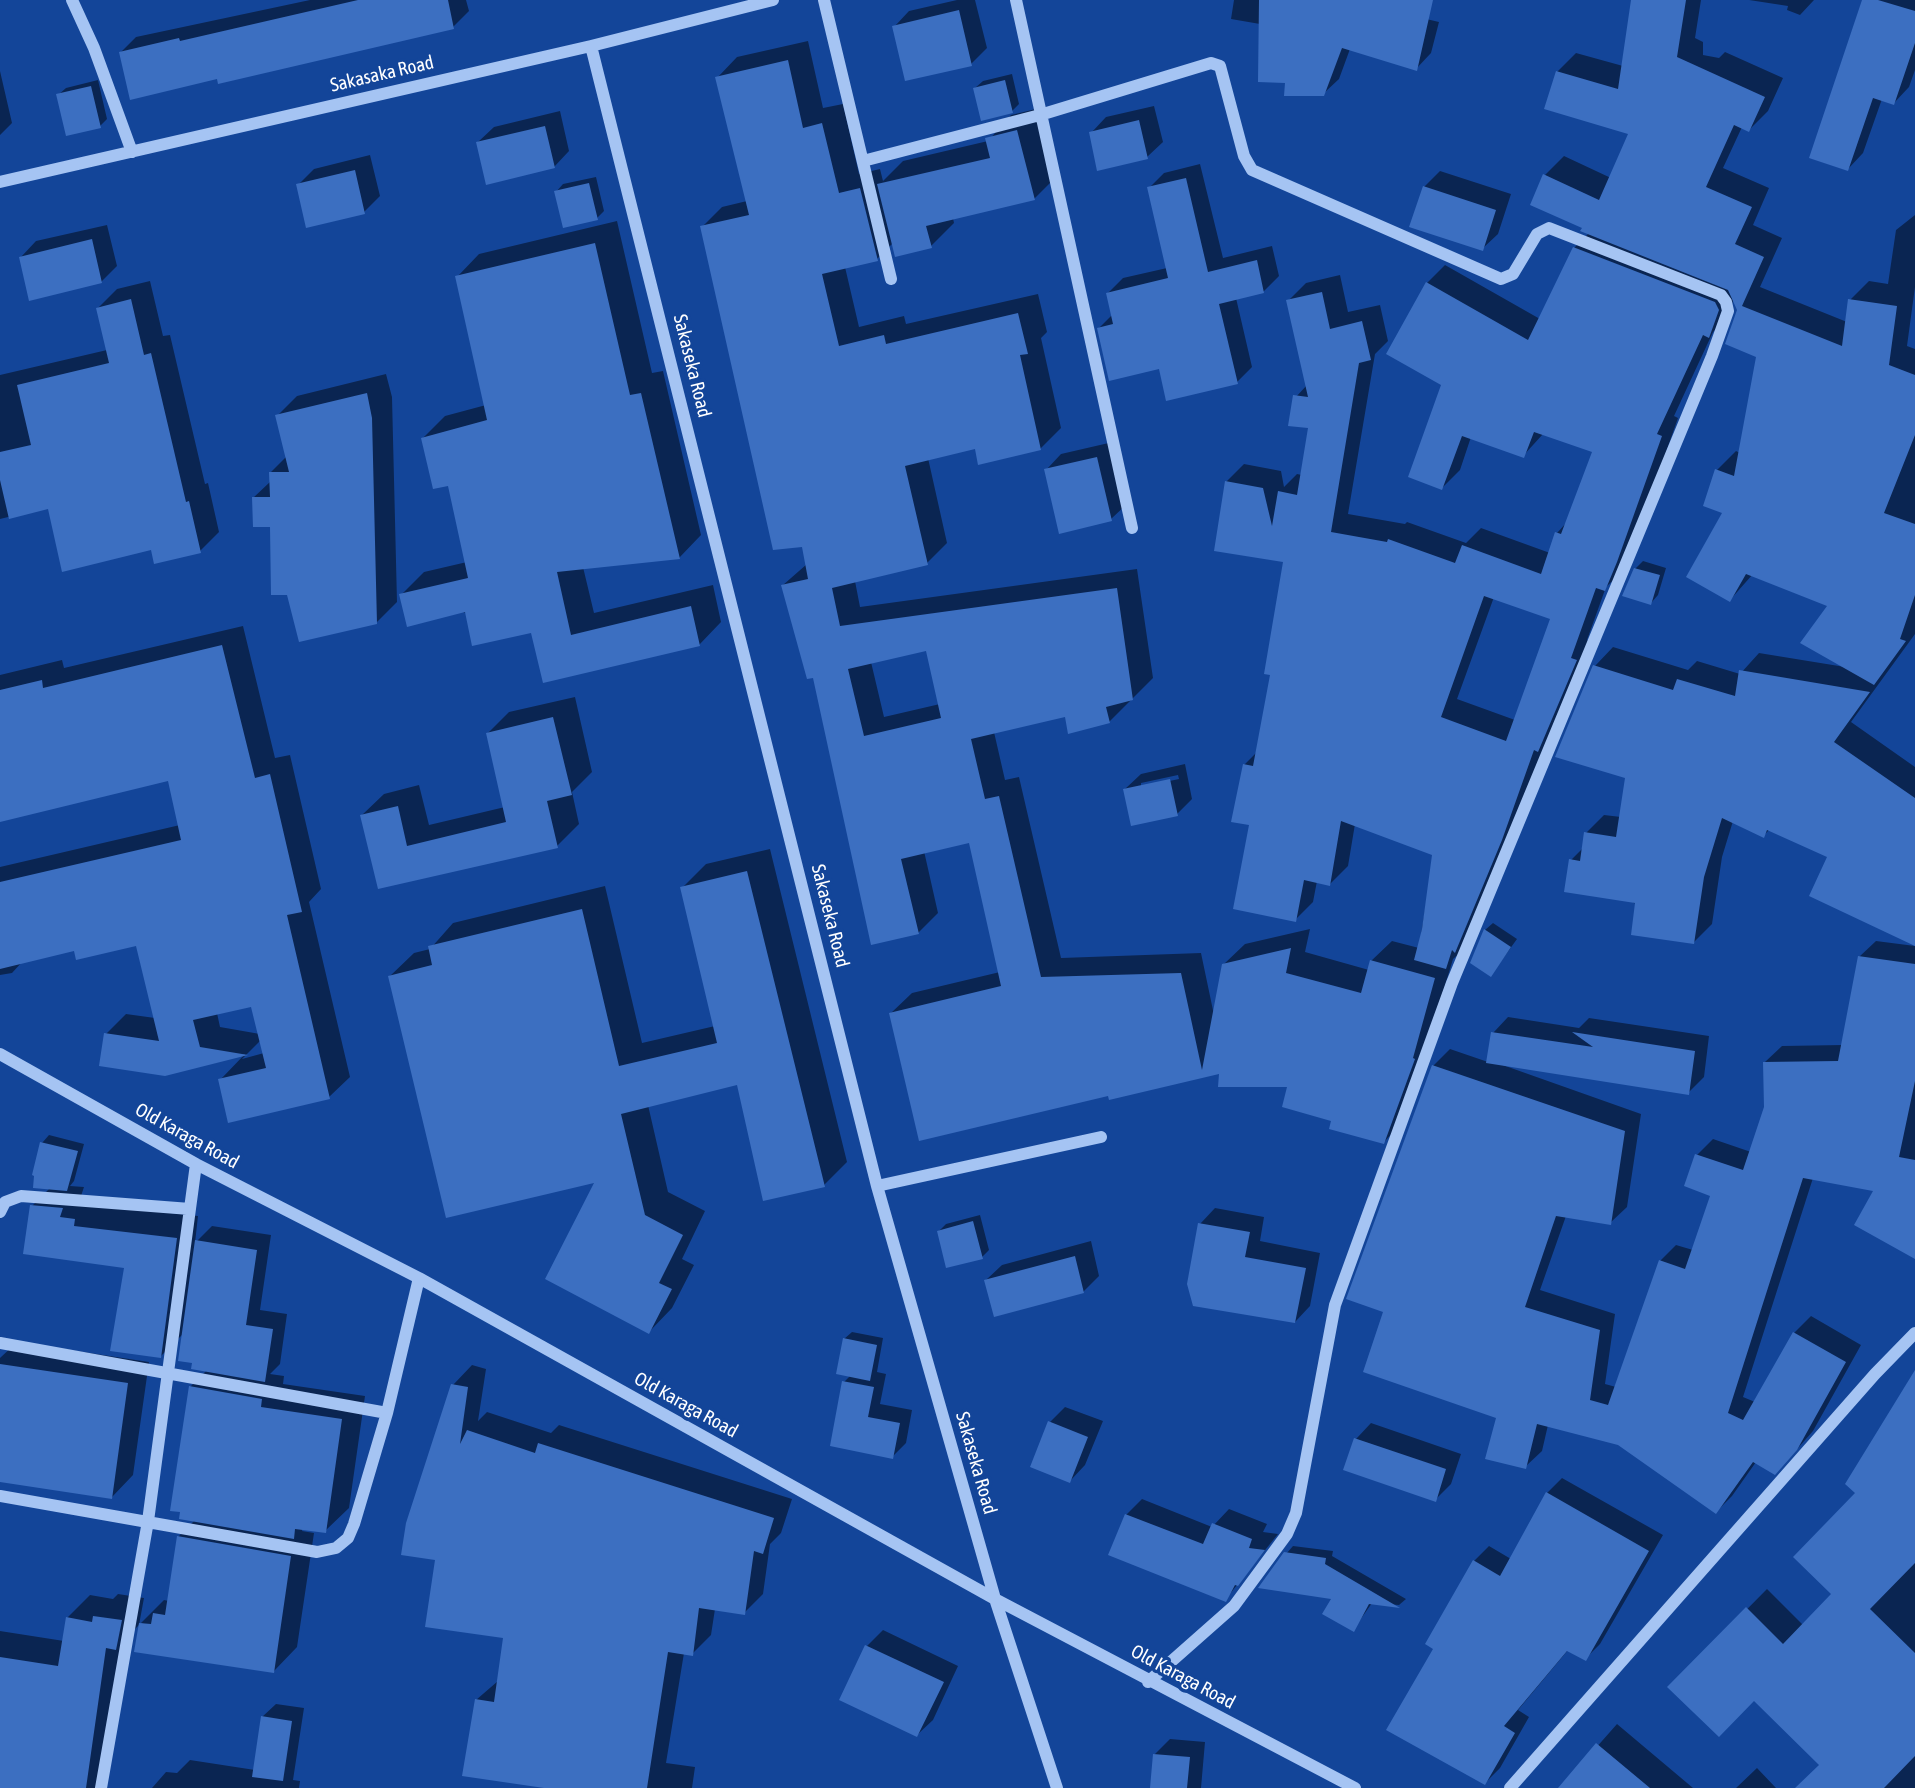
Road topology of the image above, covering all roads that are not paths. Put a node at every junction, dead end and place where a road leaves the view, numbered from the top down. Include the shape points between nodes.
1 (72, 0) edge
2 (773, 0) edge
3 (824, 0) edge
4 (1016, 0) edge
5 (591, 46) junction
6 (1040, 116) junction
7 (132, 152) junction
8 (863, 161) junction
9 (0, 182) edge
10 (891, 279) dead end
11 (1132, 528) dead end
12 (0, 1054) edge
13 (1101, 1137) dead end
14 (196, 1164) junction
15 (877, 1186) junction
16 (190, 1209) junction
17 (0, 1212) edge
18 (419, 1278) junction
19 (1915, 1333) edge
20 (0, 1343) edge
21 (170, 1371) junction
22 (387, 1413) junction
23 (0, 1496) edge
24 (148, 1521) junction
25 (995, 1599) junction
26 (1148, 1682) junction
27 (101, 1788) edge
28 (1057, 1788) edge
29 (1355, 1788) edge
30 (1510, 1788) edge

1 - 7 street
2 - 5 street, Sakasaka Road
3 - 8 street
4 - 6 street
5 - 7 street, Sakasaka Road
5 - 15 street, Sakaseka Road
6 - 8 street
6 - 11 street
6 - 26 street via 1211,63 1220,66 1244,156 1252,170 1501,279 1513,274 1537,234 1549,228 1721,295 1728,311 1452,983 1335,1305 1296,1513 1287,1534 1234,1606
7 - 9 street, Sakasaka Road
8 - 10 street
12 - 14 street, Old Karaga Road
13 - 15 street
14 - 16 street
14 - 18 street, Old Karaga Road
15 - 25 street, Sakaseka Road
16 - 17 street via 22,1196 5,1202
16 - 21 street
18 - 22 street
18 - 25 street, Old Karaga Road
19 - 30 street
20 - 21 street
21 - 22 street
21 - 24 street
22 - 24 street via 354,1524 348,1538 336,1548 317,1552
23 - 24 street
24 - 27 street
25 - 26 street, Old Karaga Road
25 - 28 street, Sakaseka Road
26 - 29 street, Old Karaga Road

